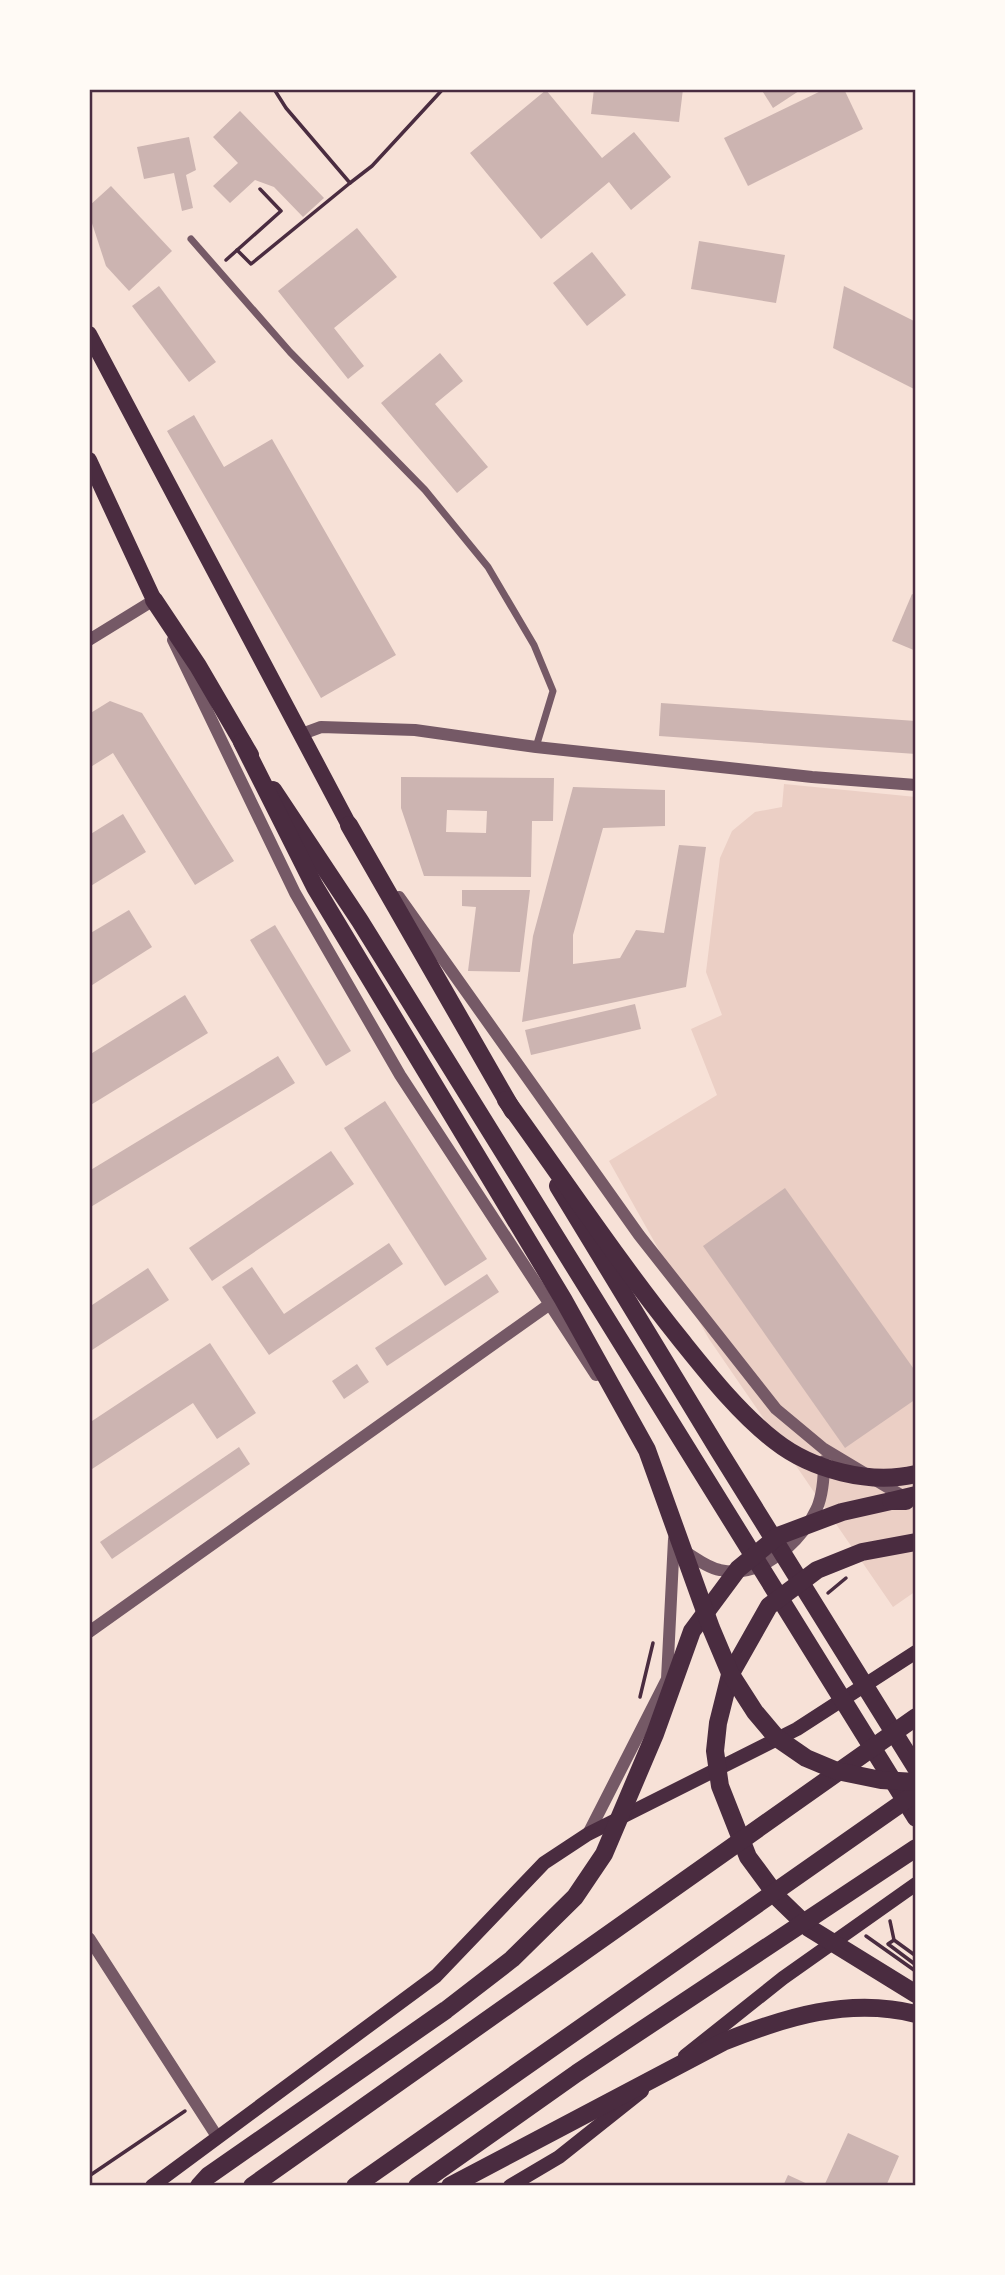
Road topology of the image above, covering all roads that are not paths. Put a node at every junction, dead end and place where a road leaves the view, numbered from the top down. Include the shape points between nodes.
1 (191, 239) dead end
2 (89, 334) edge
3 (89, 460) edge
4 (154, 600) junction
5 (89, 640) edge
6 (302, 734) junction
7 (242, 743) junction
8 (536, 747) junction
9 (916, 785) edge
10 (349, 825) junction
11 (506, 1100) junction
12 (550, 1304) junction
13 (824, 1448) junction
14 (916, 1474) edge
15 (916, 1495) edge
16 (891, 1501) junction
17 (916, 1503) edge
18 (916, 1542) edge
19 (675, 1546) junction
20 (89, 1632) edge
21 (916, 1652) edge
22 (916, 1717) edge
23 (916, 1768) edge
24 (916, 1782) edge
25 (916, 1793) edge
26 (916, 1818) edge
27 (588, 1834) junction
28 (916, 1848) edge
29 (916, 1884) edge
30 (89, 1938) edge
31 (916, 1994) edge
32 (916, 2014) edge
33 (218, 2138) junction
34 (152, 2186) edge
35 (199, 2186) edge
36 (252, 2186) edge
37 (355, 2186) edge
38 (417, 2186) edge
39 (450, 2186) edge
40 (510, 2186) edge

1 - 8 street via 290,352 425,490 488,567 534,645 553,691
2 - 6 main road
3 - 4 main road
4 - 5 street
4 - 7 highway
4 - 12 street via 295,893 400,1075
6 - 8 street via 321,727 415,730
6 - 10 main road
7 - 24 highway via 315,887 563,1299 647,1450 711,1628 730,1673 755,1712 777,1738 806,1758 837,1771
7 - 26 highway via 360,921
8 - 9 street
10 - 11 highway
10 - 13 street via 639,1235 776,1409
11 - 14 highway via 654,1306 722,1391 775,1442 810,1462 863,1476
11 - 23 highway
12 - 19 street via 668,1486
12 - 20 street
13 - 17 street
13 - 19 street via 824,1482 817,1508 796,1542 754,1570 719,1570
15 - 16 highway
16 - 17 highway
16 - 35 highway via 842,1511 778,1536 738,1569 692,1631 604,1854 575,1897 512,1958 446,2010
18 - 31 highway via 862,1552 817,1570 769,1606 730,1675 715,1751 720,1786 748,1857 779,1899 809,1928
19 - 27 street via 667,1679
21 - 27 main road via 797,1728
22 - 36 highway
25 - 37 highway
27 - 33 main road via 544,1863 436,1976
28 - 38 highway
29 - 40 main road via 783,1978 559,2157
30 - 33 street
32 - 39 highway via 841,2008 768,2024 723,2042
33 - 34 main road

